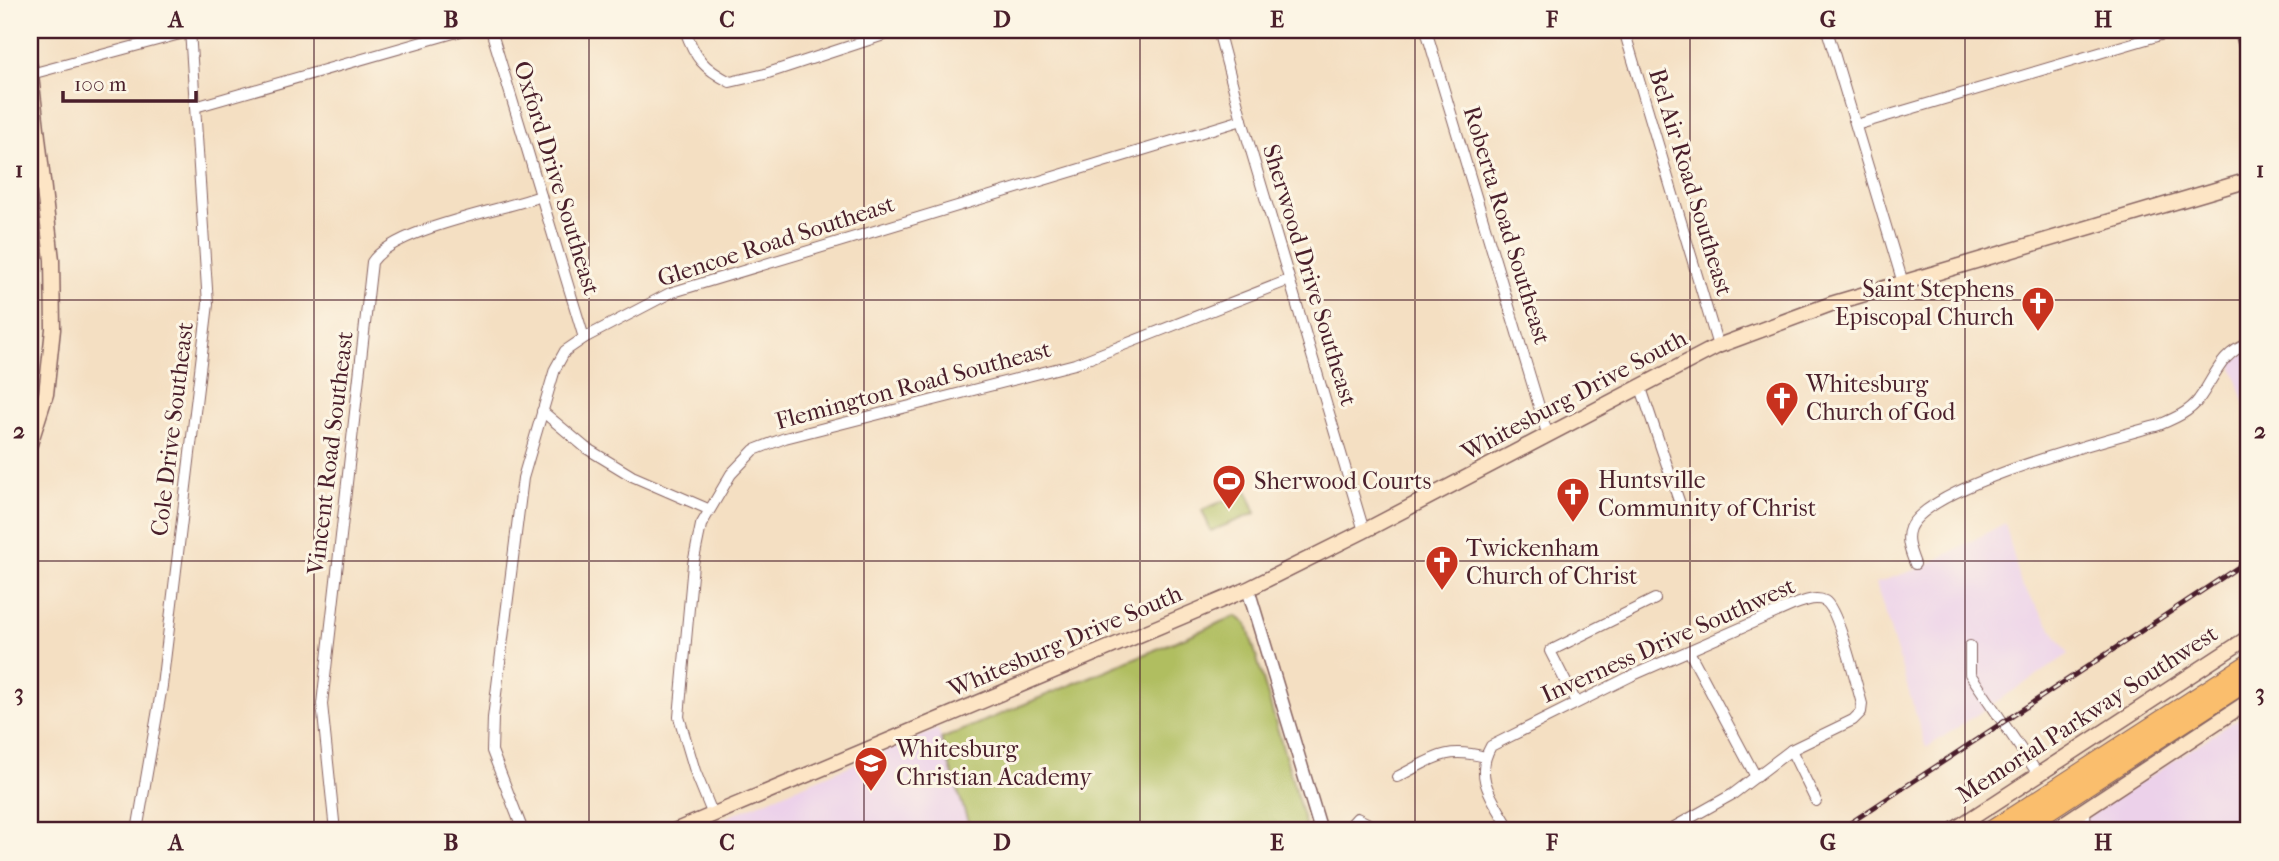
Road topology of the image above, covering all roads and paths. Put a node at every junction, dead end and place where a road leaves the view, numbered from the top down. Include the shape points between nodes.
1 (464, 30) edge
2 (491, 30) edge
3 (685, 30) edge
4 (899, 30) edge
5 (1218, 30) edge
6 (1426, 30) edge
7 (1624, 30) edge
8 (1827, 30) edge
9 (2177, 30) edge
10 (2241, 30) edge
11 (191, 31) edge
12 (876, 33) edge
13 (2249, 61) edge
14 (30, 70) edge
15 (195, 107) junction
16 (1241, 120) junction
17 (1856, 125) junction
18 (2249, 180) edge
19 (541, 196) junction
20 (1289, 280) junction
21 (1903, 283) junction
22 (584, 338) junction
23 (2249, 344) edge
24 (1718, 346) junction
25 (1640, 385) junction
26 (542, 411) junction
27 (1547, 433) junction
28 (30, 444) edge
29 (708, 509) junction
30 (1682, 510) dead end
31 (1364, 531) junction
32 (1915, 564) dead end
33 (1248, 589) junction
34 (1655, 599) dead end
35 (2249, 637) edge
36 (1970, 646) dead end
37 (1690, 653) junction
38 (2249, 663) edge
39 (2249, 680) edge
40 (2249, 701) edge
41 (1576, 702) junction
42 (1790, 750) junction
43 (1485, 757) junction
44 (2038, 774) junction
45 (1397, 777) dead end
46 (1756, 777) junction
47 (1816, 801) dead end
48 (2085, 811) junction
49 (713, 815) junction
50 (2057, 830) edge
51 (137, 831) edge
52 (335, 831) edge
53 (523, 831) edge
54 (674, 831) edge
55 (1321, 831) edge
56 (1351, 831) edge
57 (1370, 831) edge
58 (1511, 831) edge
59 (1667, 831) edge
60 (1952, 831) edge
61 (1990, 831) edge
62 (2017, 831) edge
63 (2086, 831) edge

1 - 15 street
2 - 19 street, Oxford Drive Southeast
3 - 12 street via 693,54 730,82 765,74
4 - 12 street
5 - 16 street, Sherwood Drive Southeast
6 - 27 street, Roberta Road Southeast
7 - 24 street, Bel Air Road Southeast
8 - 17 street
9 - 17 street
10 - 13 street
11 - 14 street
11 - 15 street, Cole Drive Southeast
14 - 28 main road via 52,260 53,329 46,394
15 - 51 street, Cole Drive Southeast via 208,304 162,686
16 - 20 street, Sherwood Drive Southeast
16 - 22 street, Glencoe Road Southeast via 670,293
17 - 21 street
18 - 21 main road, Whitesburg Drive South
19 - 22 street, Oxford Drive Southeast
19 - 52 street, Vincent Road Southeast via 421,231 380,250 372,262 322,704
20 - 29 street, Flemington Road Southeast via 1075,363 754,450
20 - 31 street, Sherwood Drive Southeast
21 - 24 main road, Whitesburg Drive South
22 - 26 street, Glencoe Road Southeast via 565,351
23 - 32 street via 2223,359 2199,400 2182,414 2011,469 1932,507 1908,532
24 - 25 main road, Whitesburg Drive South
25 - 27 main road, Whitesburg Drive South
25 - 30 street
26 - 29 street via 586,448 625,472
26 - 53 street, Glencoe Road Southeast via 523,478 493,718 492,751
27 - 31 main road, Whitesburg Drive South
29 - 49 street, Flemington Road Southeast via 693,564 679,716
31 - 33 main road, Whitesburg Drive South
33 - 49 main road, Whitesburg Drive South
33 - 55 street
34 - 41 street via 1550,650
35 - 44 main road, Memorial Parkway Southwest
36 - 44 street via 1970,674
37 - 41 street, Inverness Drive Southwest
37 - 42 street, Inverness Drive Southwest via 1810,599 1830,605 1861,712
37 - 46 street
38 - 61 highway, Memorial Parkway Southwest
39 - 62 highway
40 - 48 main road
41 - 43 street, Inverness Drive Southwest via 1504,737
42 - 46 street, Inverness Drive Southwest
42 - 47 street
43 - 45 street via 1460,750 1447,752
43 - 58 street via 1481,768 1484,781
44 - 60 main road, Memorial Parkway Southwest
46 - 59 street, Inverness Drive Southwest
48 - 50 main road
48 - 63 street
49 - 54 main road, Whitesburg Drive South
56 - 57 street via 1357,818 1367,823

